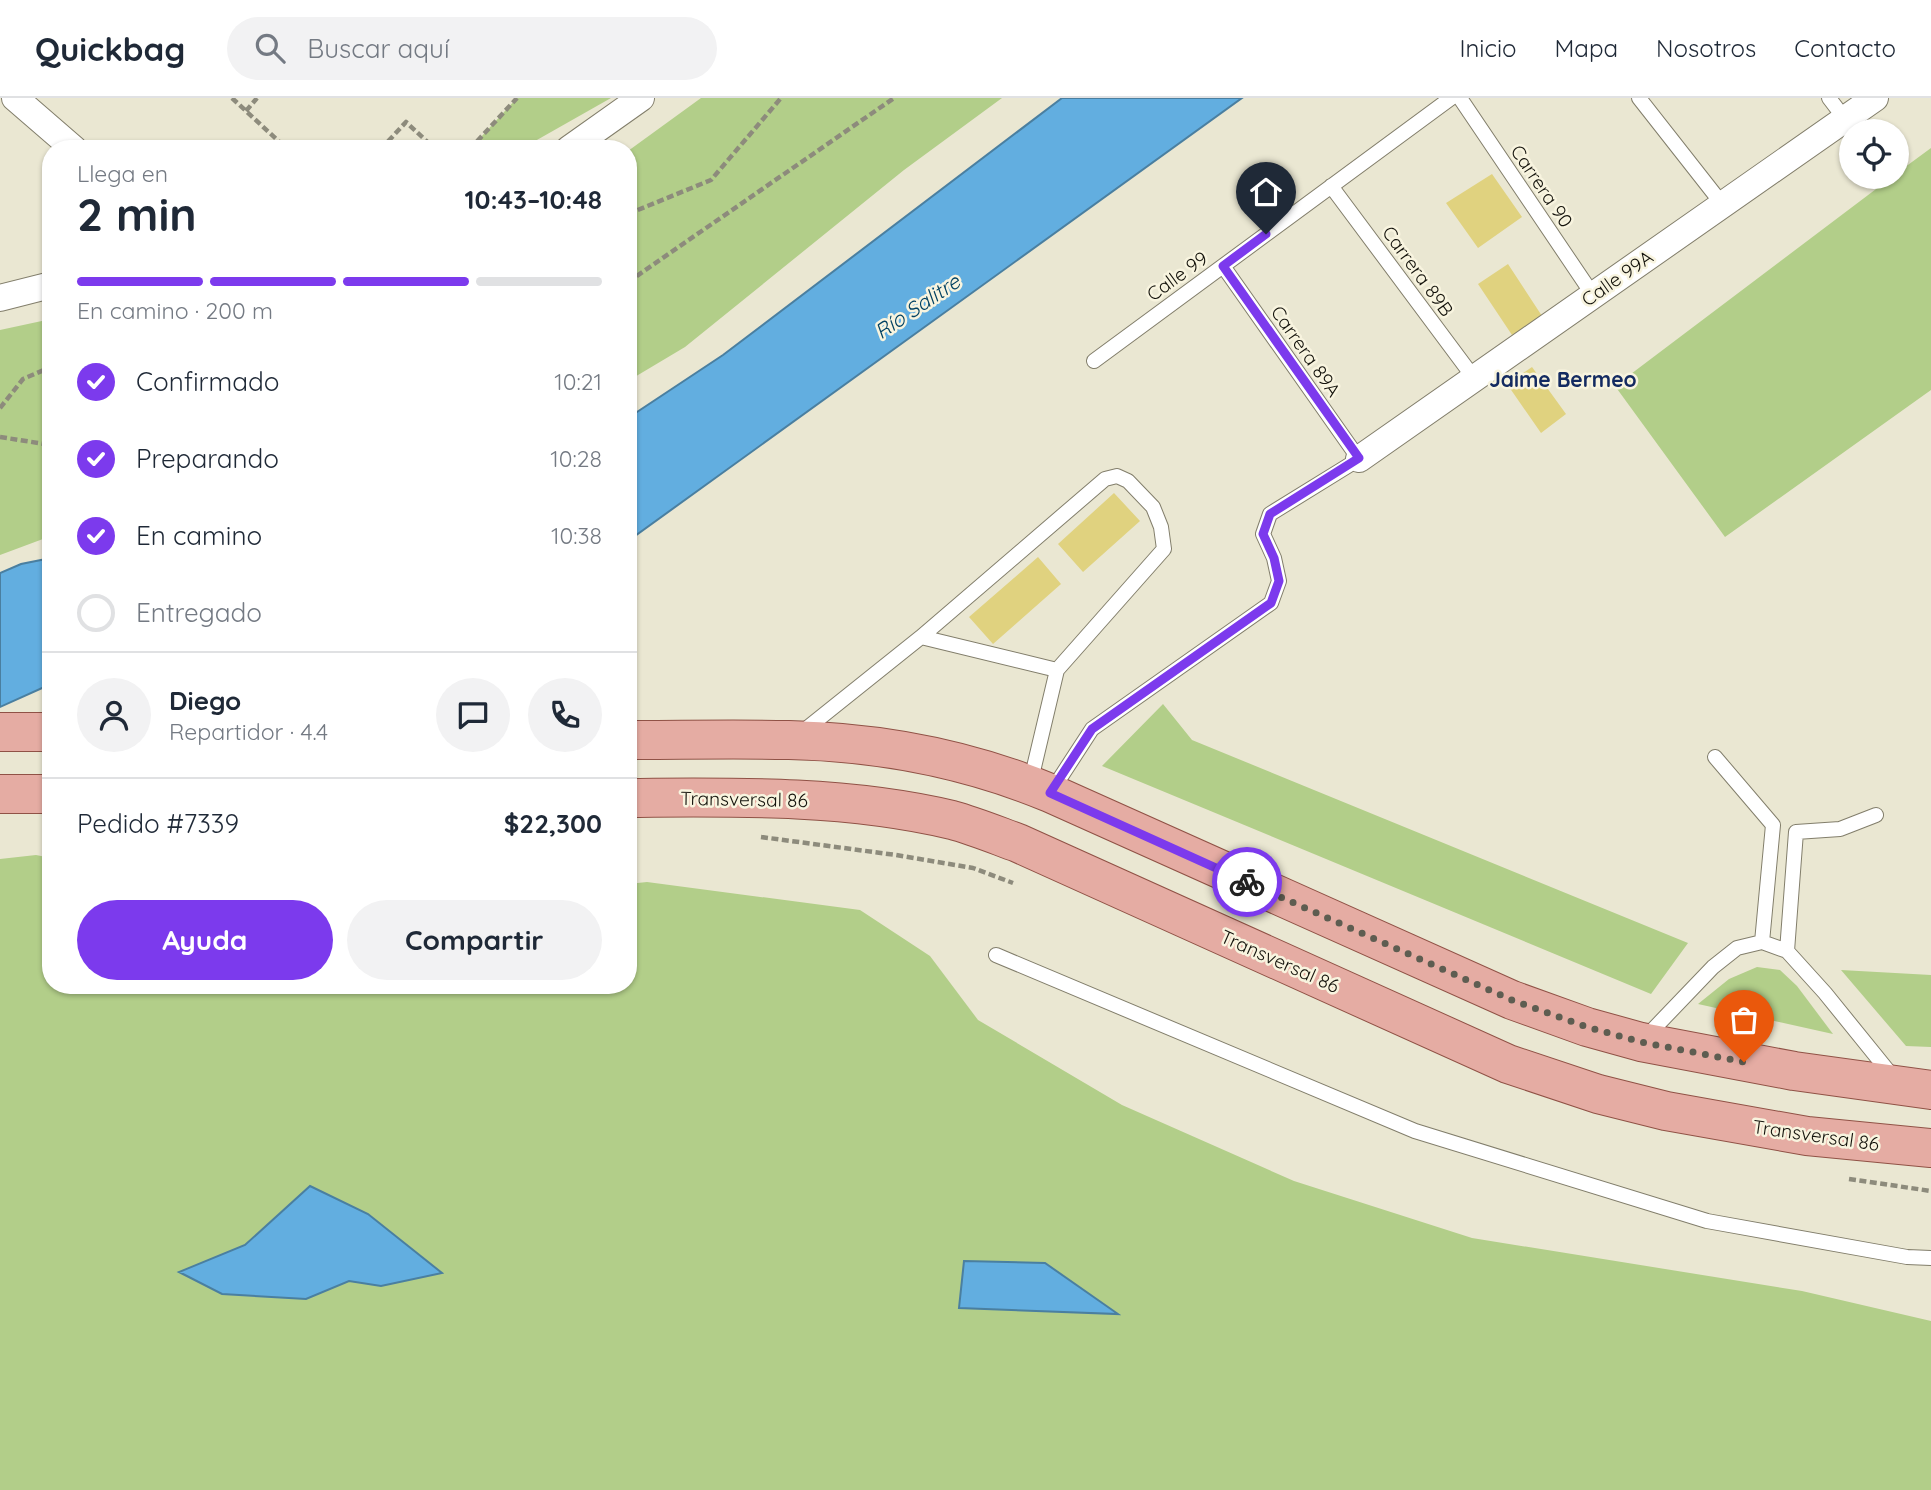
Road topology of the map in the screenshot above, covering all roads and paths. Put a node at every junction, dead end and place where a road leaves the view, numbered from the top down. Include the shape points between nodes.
1 (15, 98) edge
2 (232, 98) edge
3 (257, 98) edge
4 (517, 98) edge
5 (641, 98) edge
6 (781, 98) edge
7 (894, 98) edge
8 (1451, 98) edge
9 (1460, 98) edge
10 (1639, 98) edge
11 (1829, 98) edge
12 (1875, 98) edge
13 (246, 111) junction
14 (1845, 119) joint
15 (1839, 123) edge
16 (64, 140) edge
17 (277, 140) edge
18 (389, 140) edge
19 (425, 140) edge
20 (478, 140) edge
21 (582, 140) edge
22 (1331, 186) junction
23 (1723, 205) junction
24 (637, 210) edge
25 (1223, 266) junction
26 (637, 276) edge
27 (42, 287) edge
28 (1592, 295) junction
29 (0, 298) edge
30 (1094, 361) dead end
31 (42, 371) edge
32 (1474, 379) junction
33 (0, 408) edge
34 (0, 437) edge
35 (42, 444) edge
36 (1359, 458) junction
37 (921, 637) junction
38 (1057, 670) junction
39 (42, 732) edge
40 (0, 733) edge
41 (637, 740) edge
42 (791, 740) junction
43 (1715, 757) dead end
44 (1040, 789) junction
45 (0, 794) edge
46 (42, 794) edge
47 (637, 798) edge
48 (1876, 815) dead end
49 (1762, 942) junction
50 (1787, 951) junction
51 (996, 955) dead end
52 (1641, 1042) junction
53 (1916, 1088) edge
54 (1931, 1148) edge
55 (1931, 1258) edge

1 - 16 street
2 - 13 path
3 - 13 path
4 - 20 path
5 - 21 street
6 - 24 path via 711,180
7 - 26 path
8 - 22 lane, Calle 99
9 - 28 lane, Carrera 90
10 - 23 lane
11 - 14 lane
12 - 14 street, Calle 99A
13 - 17 path
15 - 23 street, Calle 99A
18 - 19 path via 406,122
22 - 25 lane, Calle 99
22 - 32 lane, Carrera 89B
23 - 28 street, Calle 99A
25 - 30 lane, Calle 99
25 - 36 lane, Carrera 89A
27 - 29 street
28 - 32 street, Calle 99A
31 - 33 path via 23,379
32 - 36 street, Calle 99A
34 - 35 path
36 - 44 lane via 1270,514 1263,534 1279,581 1271,603 1092,729
37 - 38 lane
37 - 38 lane via 1105,479 1117,476 1153,507 1164,549
37 - 42 lane
38 - 44 lane
39 - 40 main road
41 - 42 main road
42 - 44 main road via 916,753
43 - 49 lane via 1773,825
44 - 52 main road via 1512,1000
45 - 46 main road
47 - 54 main road, Transversal 86 via 803,799 954,821 1018,843 1508,1064 1666,1111 1807,1136
48 - 50 lane via 1840,829 1796,832
49 - 50 lane
49 - 52 lane via 1737,948 1713,967
50 - 53 lane
51 - 55 lane via 1415,1130 1707,1221
52 - 53 main road

